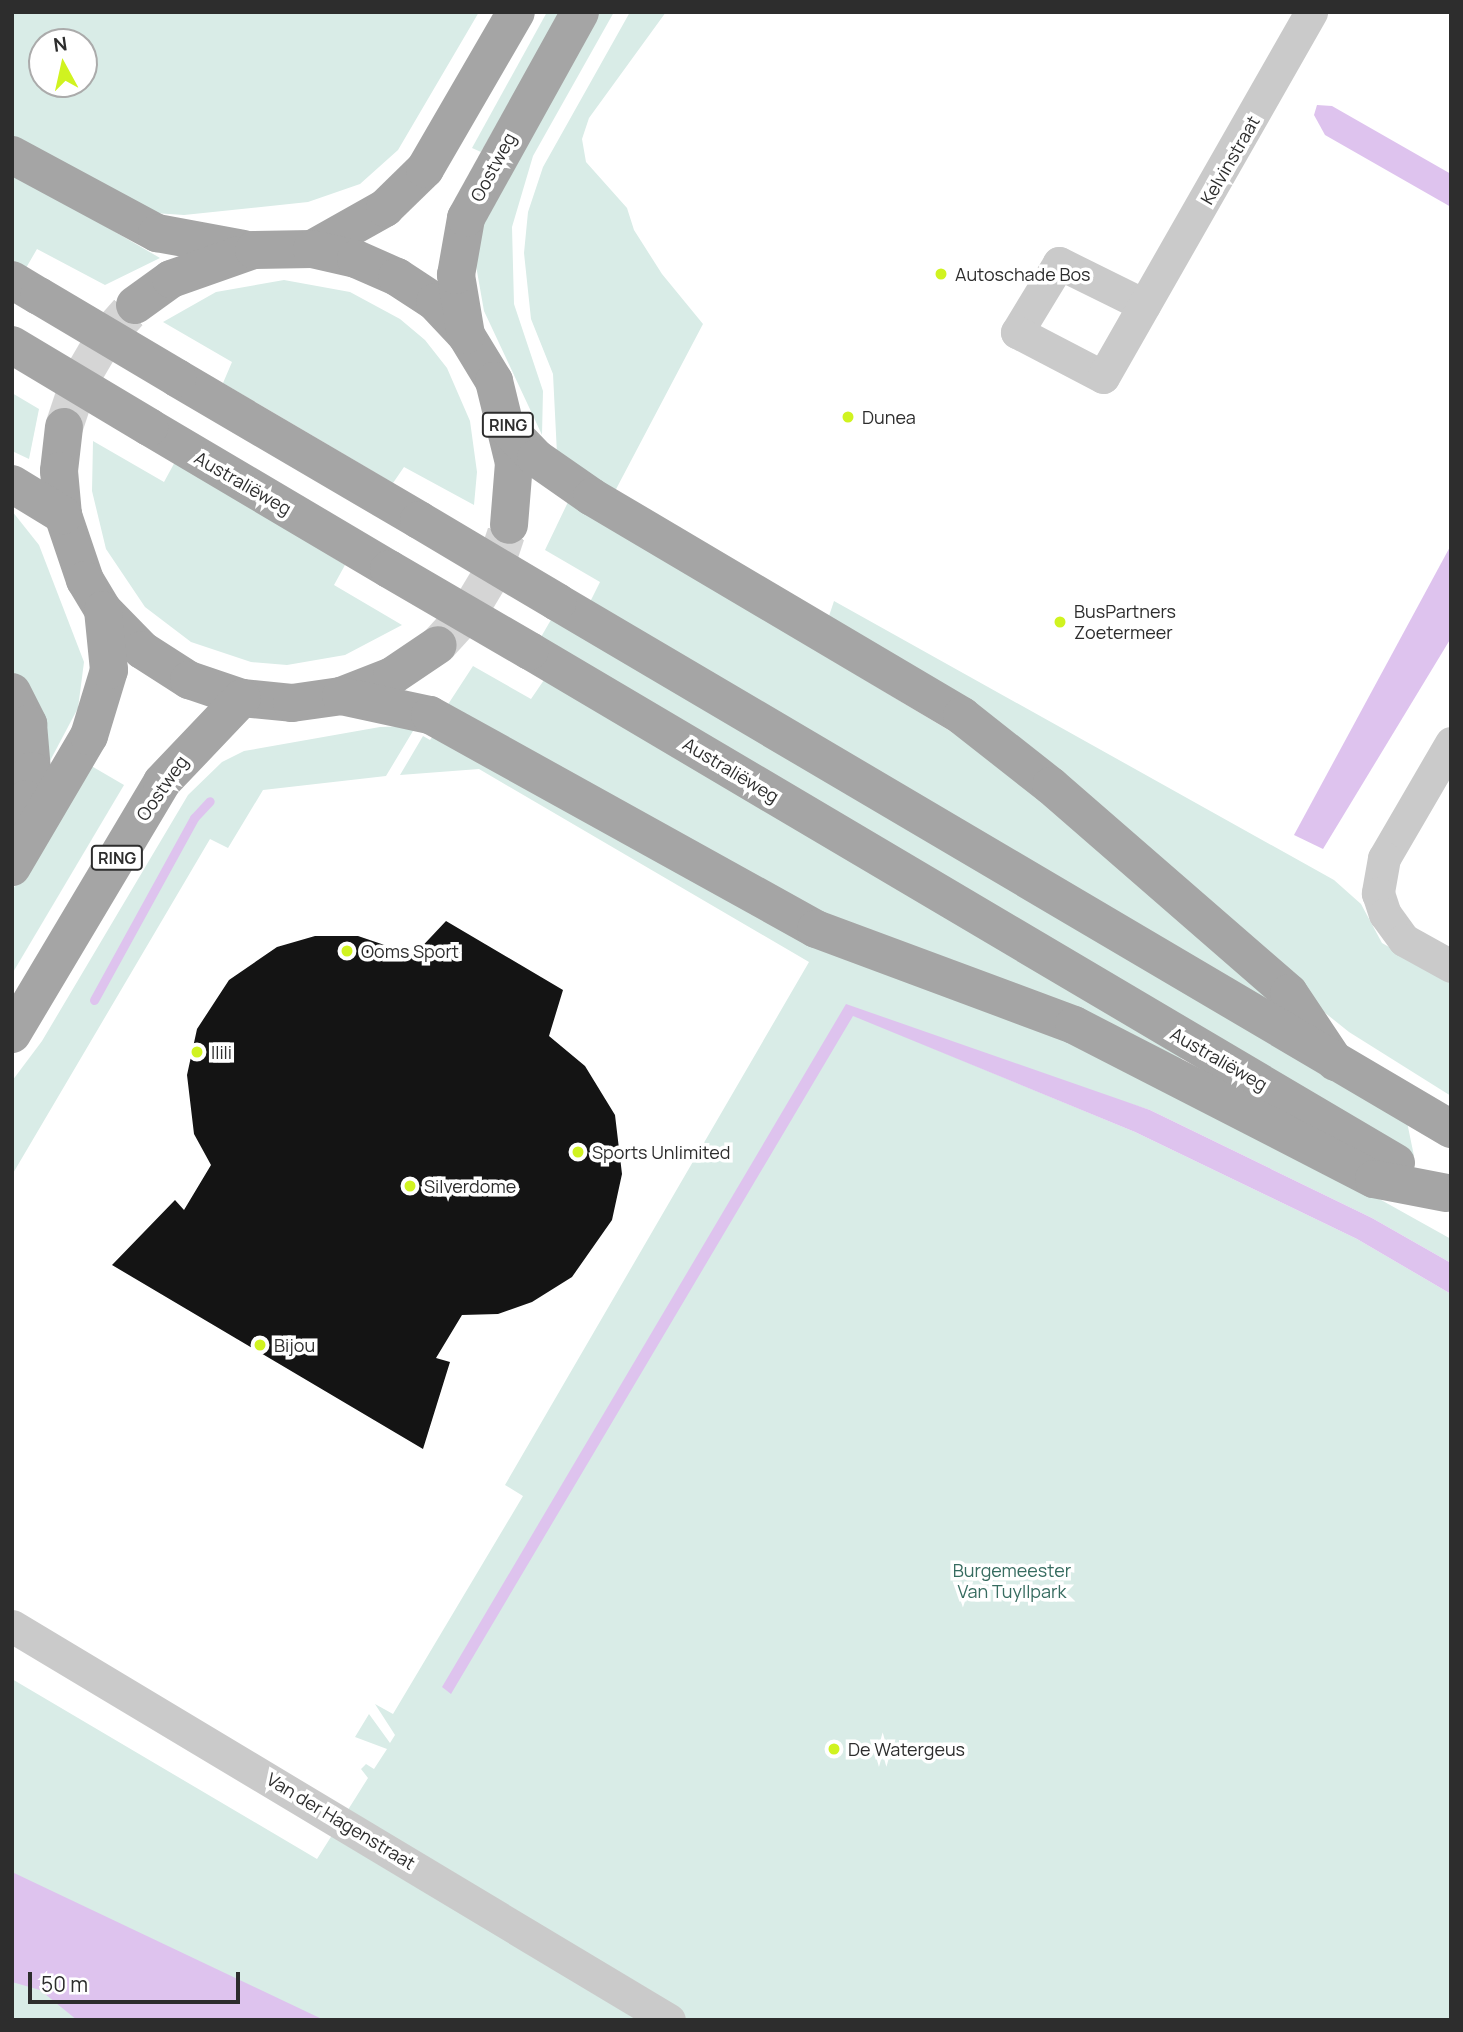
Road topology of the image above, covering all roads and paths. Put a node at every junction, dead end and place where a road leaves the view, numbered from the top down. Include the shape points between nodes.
1 (516, 12) edge
2 (580, 12) edge
3 (1311, 12) edge
4 (12, 155) edge
5 (312, 249) junction
6 (254, 250) junction
7 (26, 288) edge
8 (1144, 305) dead end
9 (135, 306) tunnel mouth
10 (466, 335) junction
11 (12, 345) edge
12 (64, 427) tunnel mouth
13 (510, 432) junction
14 (12, 484) edge
15 (62, 515) junction
16 (509, 525) tunnel mouth
17 (103, 610) junction
18 (438, 645) tunnel mouth
19 (12, 692) edge
20 (341, 696) junction
21 (242, 698) junction
22 (1451, 743) edge
23 (12, 823) edge
24 (12, 867) edge
25 (1451, 967) edge
26 (12, 1034) edge
27 (1335, 1062) junction
28 (1451, 1129) edge
29 (1449, 1194) edge
30 (12, 1626) edge
31 (668, 2020) edge

1 - 5 main road via 425,169 386,208
2 - 10 main road, Oostweg via 466,218 456,275
3 - 8 street, Kelvinstraat
4 - 6 main road, RING via 157,233
5 - 6 main road, RING
5 - 10 main road, RING via 356,259 397,277 435,302
6 - 9 main road, RING via 181,275
7 - 27 main road, bridge
10 - 13 main road, RING via 494,381
11 - 29 main road, Australiëweg, bridge
12 - 15 main road via 59,471
13 - 16 main road, RING via 514,463
13 - 27 main road via 592,497 961,716 1051,786 1289,993
14 - 15 main road
15 - 17 main road via 71,549
17 - 21 main road via 142,650 189,680
17 - 24 main road via 109,670 89,736
18 - 20 main road via 392,676
19 - 23 main road via 28,724 32,760 26,799
20 - 21 main road via 292,702
20 - 29 main road via 430,715 816,929 1074,1024 1374,1179
21 - 26 main road, Oostweg / RING via 162,782
22 - 25 street via 1384,858 1378,893 1404,940
27 - 28 main road
30 - 31 street, Van der Hagenstraat

